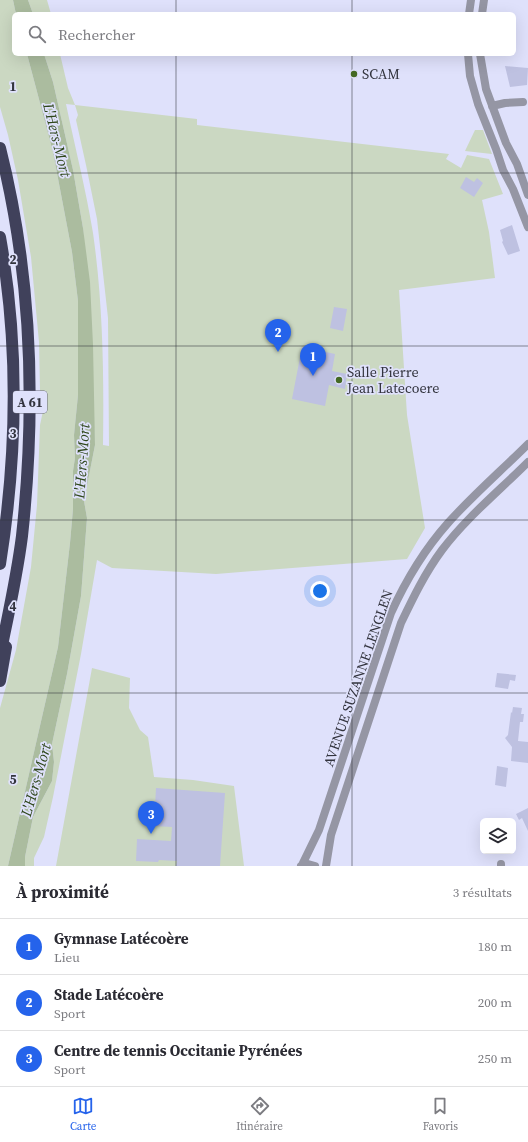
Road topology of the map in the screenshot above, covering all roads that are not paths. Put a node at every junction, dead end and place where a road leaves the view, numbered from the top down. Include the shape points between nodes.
1 (471, 0) edge
2 (484, 0) edge
3 (469, 12) edge
4 (482, 12) edge
5 (468, 56) edge
6 (480, 56) edge
7 (523, 102) dead end
8 (492, 106) junction
9 (0, 148) edge
10 (528, 195) edge
11 (528, 227) edge
12 (0, 237) edge
13 (528, 444) edge
14 (528, 462) edge
15 (0, 564) edge
16 (9, 612) junction
17 (0, 655) edge
18 (0, 682) edge
19 (301, 866) edge
20 (315, 866) edge
21 (326, 866) edge

1 - 3 street
2 - 4 street
5 - 11 street via 470,76 478,104
6 - 8 street
7 - 8 street
8 - 10 street via 506,143 518,164
9 - 16 highway, A 61 via 10,193 25,291 30,366 26,491
12 - 15 highway, A 61 via 11,329 13,402 11,465
13 - 19 street, AVENUE SUZANNE LENGLEN via 448,523 404,586 391,613 319,830
14 - 21 street, AVENUE SUZANNE LENGLEN via 450,540 415,593 401,623 331,835
16 - 17 highway, A 61
16 - 18 highway
19 - 20 street

